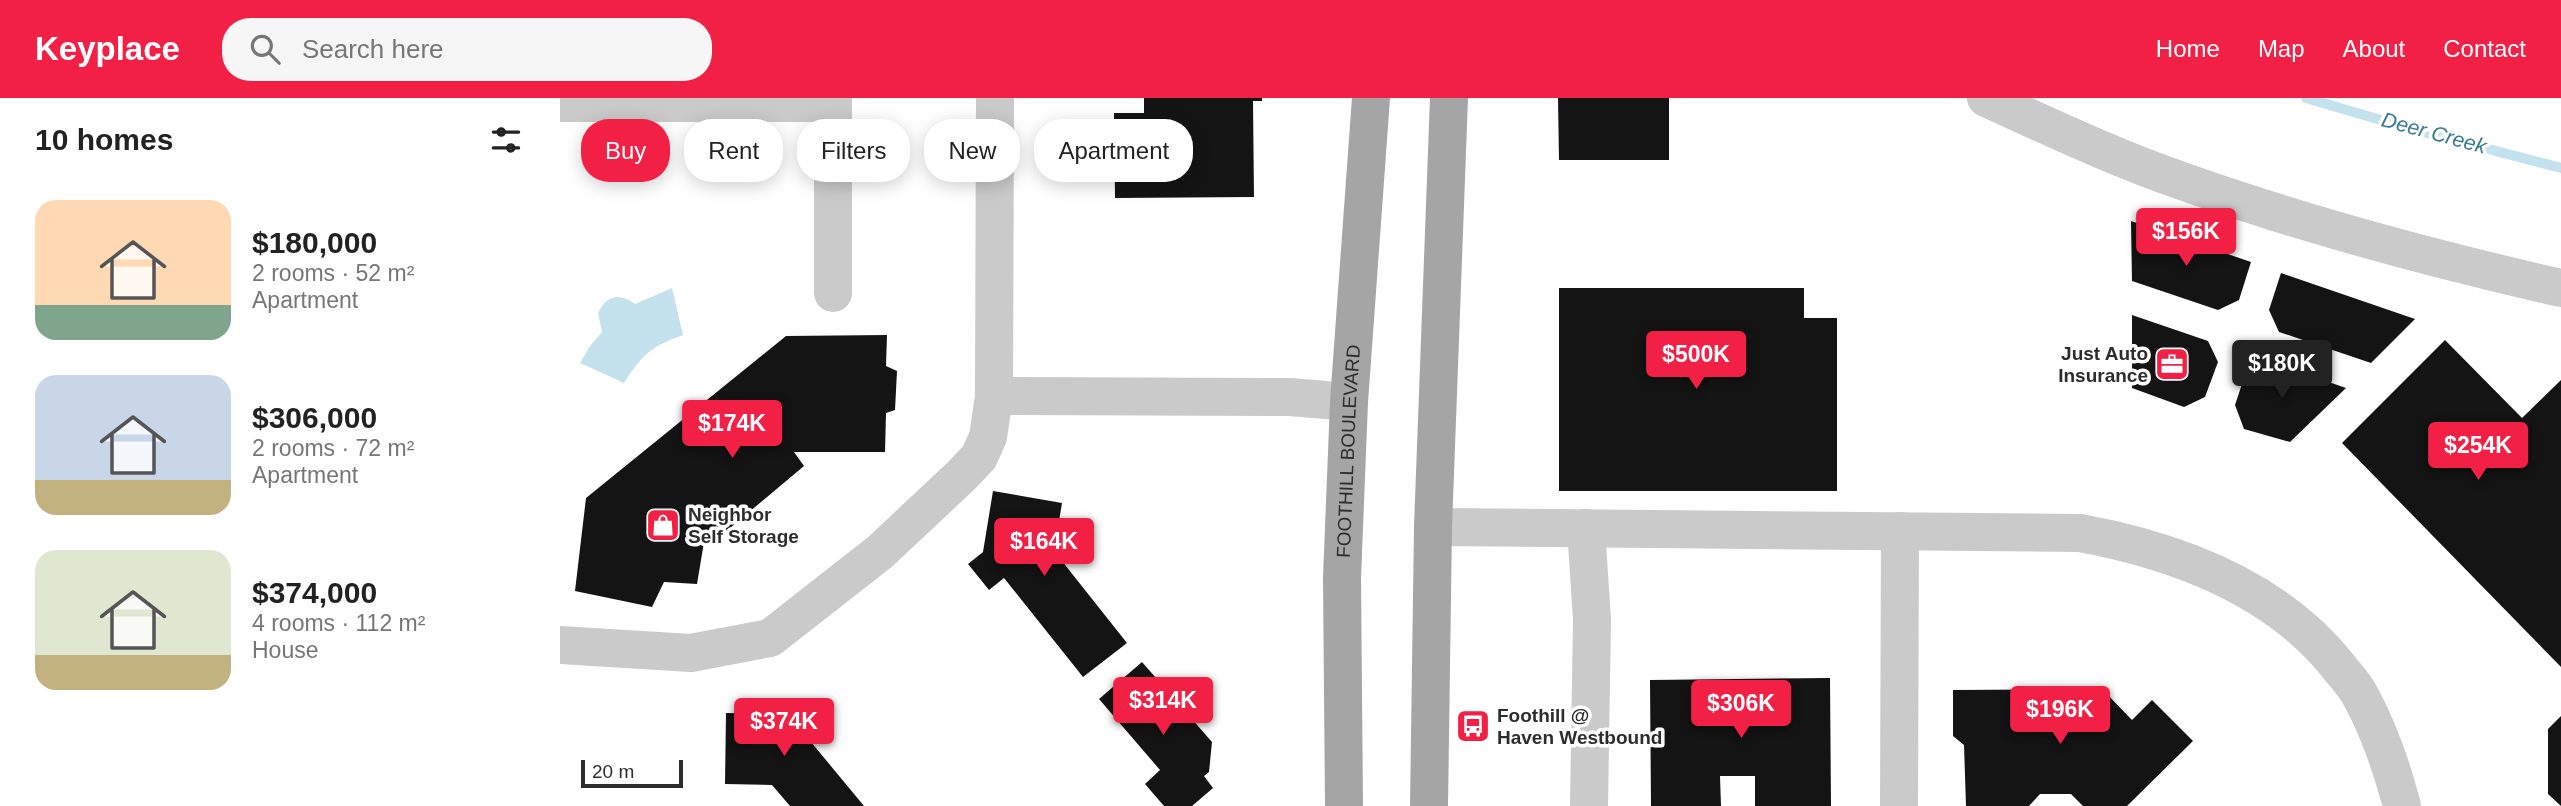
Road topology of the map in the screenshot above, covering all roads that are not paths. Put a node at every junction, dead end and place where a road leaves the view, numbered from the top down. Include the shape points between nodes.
1 (995, 98) edge
2 (1371, 98) edge
3 (1449, 98) edge
4 (1986, 98) edge
5 (751, 101) edge
6 (833, 101) edge
7 (560, 103) edge
8 (2561, 288) edge
9 (833, 293) dead end
10 (994, 396) junction
11 (1349, 402) junction
12 (1433, 527) junction
13 (1586, 528) junction
14 (1900, 531) junction
15 (560, 645) edge
16 (1344, 806) edge
17 (1429, 806) edge
18 (1589, 806) edge
19 (1899, 806) edge
20 (2402, 806) edge

1 - 10 lane
2 - 11 main road, FOOTHILL BOULEVARD
3 - 12 main road
4 - 8 lane via 2179,180 2280,214
5 - 6 lane
5 - 7 lane
6 - 9 lane
10 - 11 lane via 1290,397
10 - 15 lane via 988,437 979,457 880,552 770,638 691,653
11 - 16 main road, FOOTHILL BOULEVARD via 1342,578
12 - 13 lane
12 - 17 main road
13 - 14 lane
13 - 18 lane via 1592,620
14 - 19 lane
14 - 20 lane via 2080,533 2175,557 2233,582 2282,611 2326,650 2360,694 2387,750

